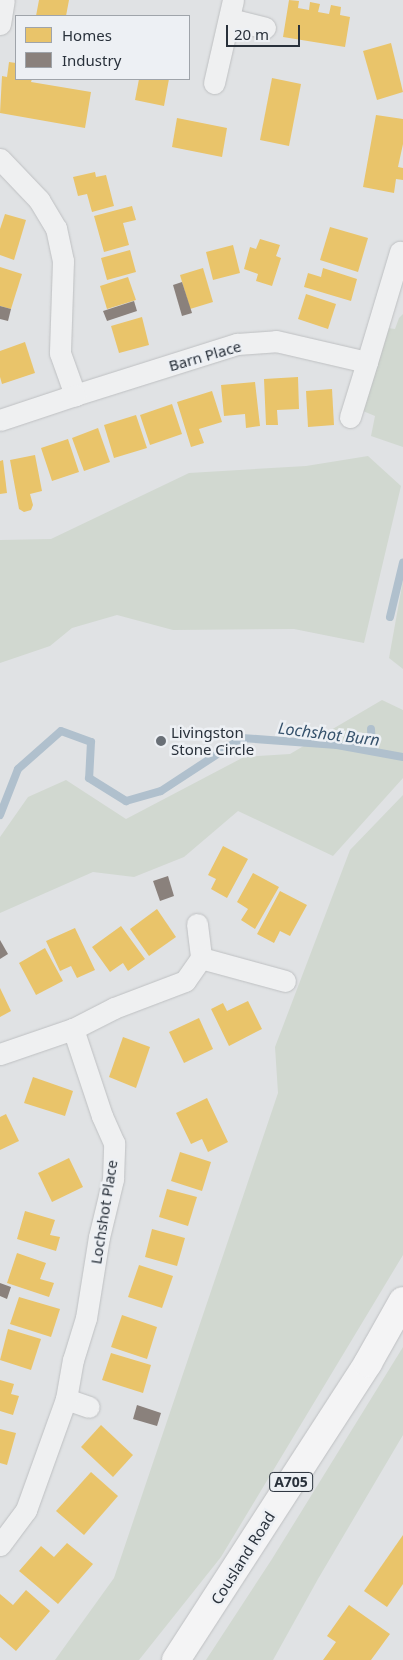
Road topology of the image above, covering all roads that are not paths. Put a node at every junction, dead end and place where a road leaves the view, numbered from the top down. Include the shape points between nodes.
1 (4, 0) edge
2 (231, 10) edge
3 (0, 24) edge
4 (265, 28) dead end
5 (214, 83) dead end
6 (0, 159) edge
7 (400, 252) dead end
8 (367, 362) junction
9 (75, 395) junction
10 (350, 417) dead end
11 (0, 420) edge
12 (197, 924) dead end
13 (201, 958) junction
14 (285, 981) dead end
15 (73, 1028) junction
16 (0, 1054) edge
17 (403, 1301) edge
18 (66, 1399) junction
19 (89, 1407) dead end
20 (0, 1545) edge
21 (176, 1660) edge

1 - 3 street
2 - 4 street
2 - 5 street
6 - 9 street via 38,200 56,228 63,261 60,353
7 - 8 street
8 - 9 street, Barn Place via 276,341 237,344
8 - 10 street
9 - 11 street, Barn Place
12 - 13 street
13 - 14 street
13 - 15 street via 185,980
15 - 16 street
15 - 18 street, Lochshot Place via 114,1143 113,1179
17 - 21 main road, Cousland Road / A705 via 368,1363
18 - 19 street
18 - 20 street, Lochshot Place via 26,1510

